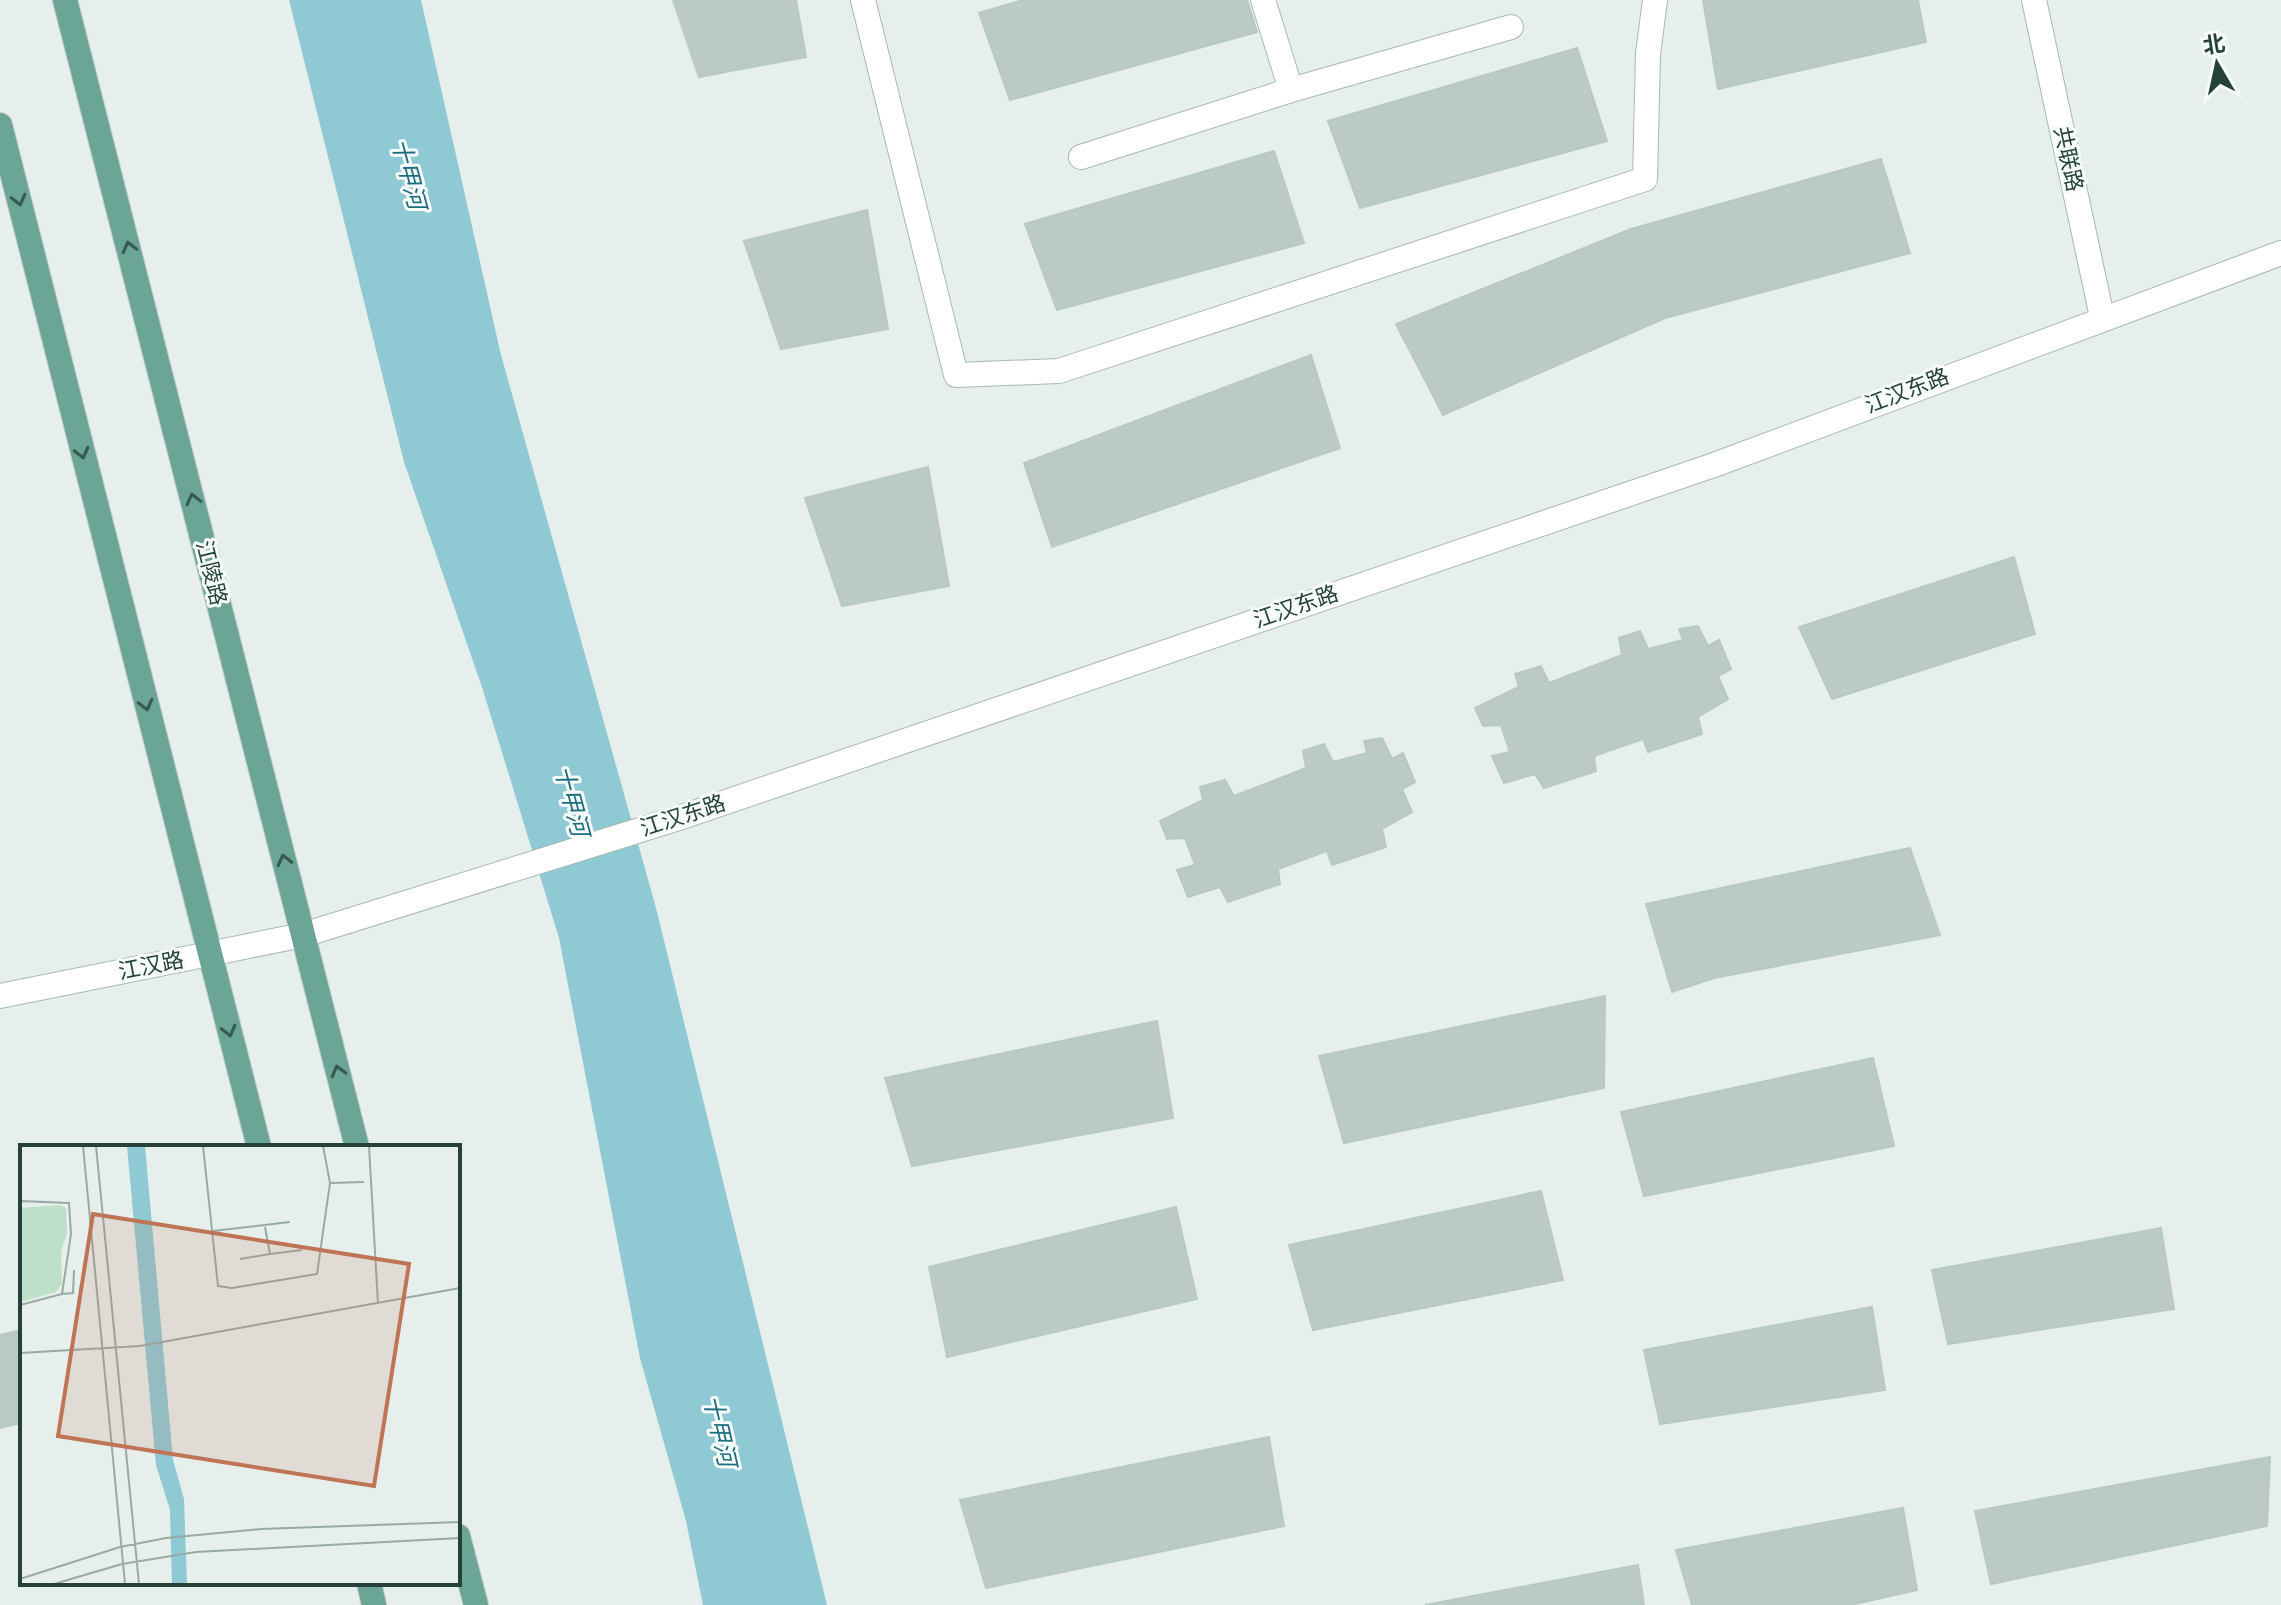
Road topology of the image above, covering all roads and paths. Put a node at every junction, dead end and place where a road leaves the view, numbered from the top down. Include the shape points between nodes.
1 (65, 0) edge
2 (863, 0) edge
3 (1263, 0) edge
4 (1655, 0) edge
5 (2034, 0) edge
6 (1511, 27) dead end
7 (1291, 90) junction
8 (0, 125) edge
9 (1081, 157) dead end
10 (2281, 253) edge
11 (2102, 317) junction
12 (303, 935) junction
13 (210, 955) junction
14 (0, 996) edge
15 (258, 1145) edge
16 (356, 1145) edge
17 (460, 1544) edge
18 (369, 1585) edge
19 (374, 1605) edge
20 (476, 1605) edge

12 -> 1 main road, 江陵路
2 - 4 street via 956,375 1059,371 1645,179
3 - 7 street
5 - 11 street, 共联路
6 - 7 street
7 - 9 street
8 -> 13 main road
10 - 11 street, 江汉东路
11 - 12 street, 江汉东路 via 1714,465 685,816
12 - 13 street, 江汉路
16 -> 12 main road, 江陵路
13 - 14 street, 江汉路
13 -> 15 main road
17 - 20 main road
18 - 19 main road

